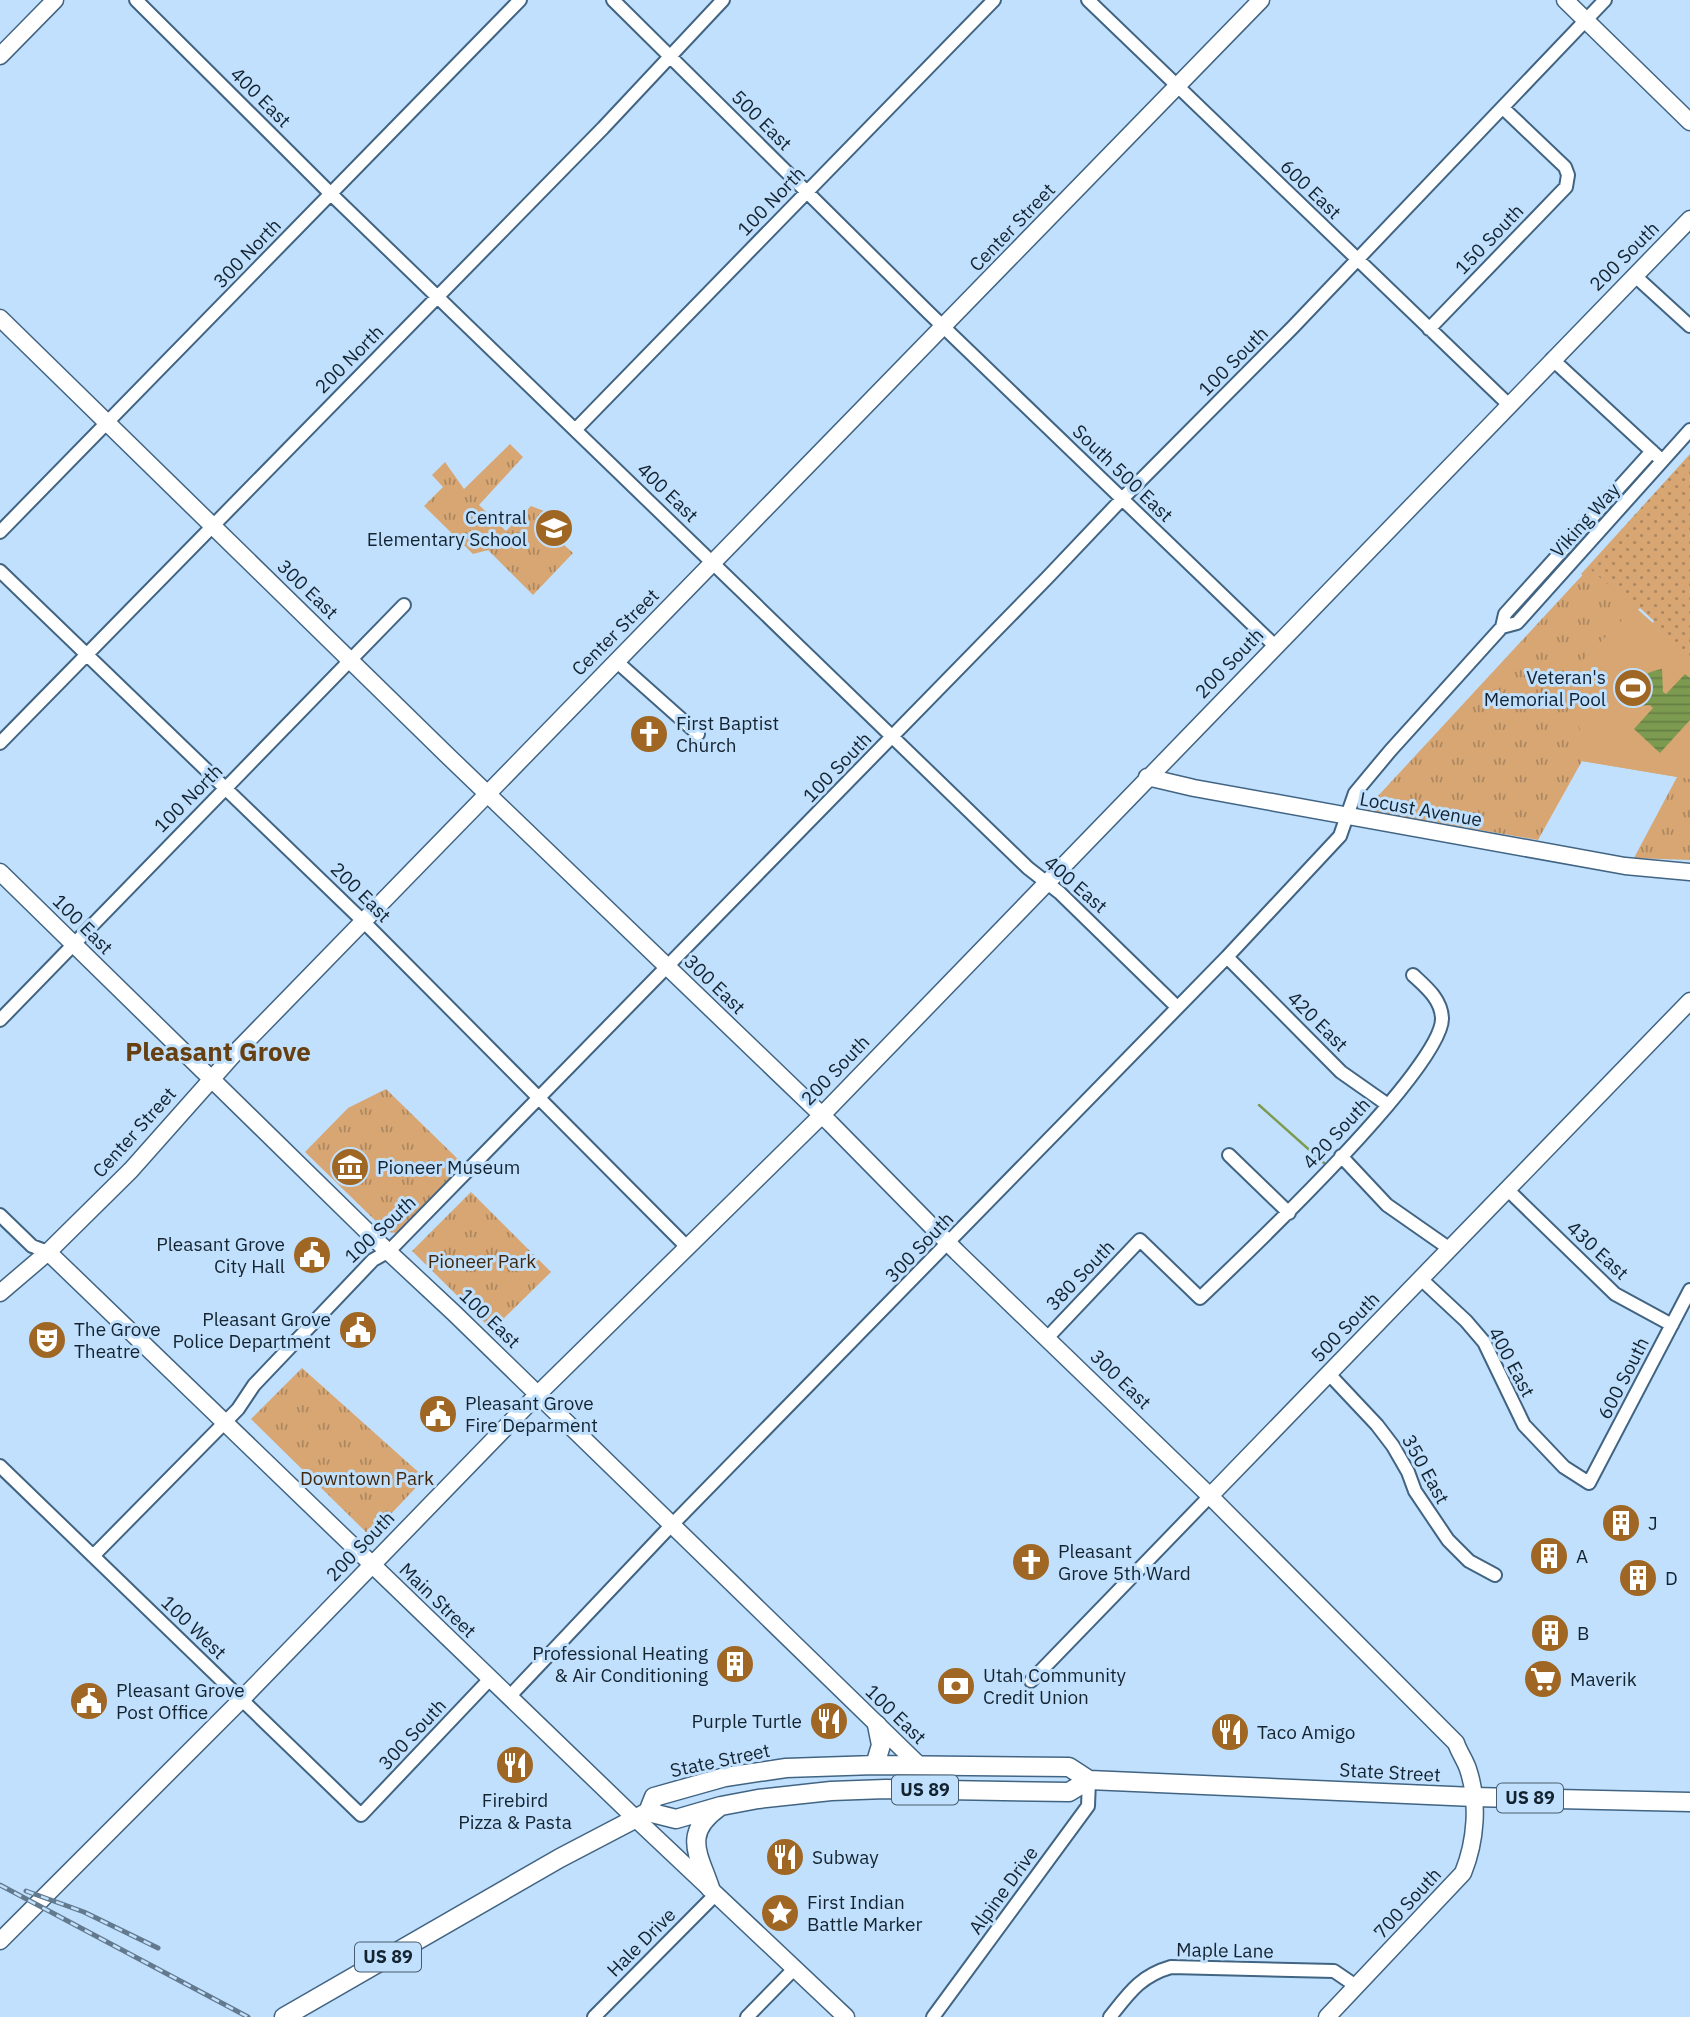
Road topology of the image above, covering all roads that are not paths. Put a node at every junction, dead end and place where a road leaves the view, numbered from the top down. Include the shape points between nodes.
1 (55, 0) edge
2 (136, 0) edge
3 (520, 0) edge
4 (612, 0) edge
5 (723, 0) edge
6 (993, 0) edge
7 (1088, 0) edge
8 (1261, 0) edge
9 (1565, 0) edge
10 (1605, 0) edge
11 (1586, 20) junction
12 (670, 55) junction
13 (0, 57) edge
14 (1177, 87) junction
15 (1503, 108) junction
16 (1690, 122) edge
17 (807, 191) junction
18 (331, 194) junction
19 (1690, 219) edge
20 (1357, 261) junction
21 (1634, 275) junction
22 (438, 296) junction
23 (0, 318) edge
24 (1690, 326) edge
25 (944, 327) junction
26 (1429, 329) junction
27 (1552, 359) junction
28 (1508, 404) junction
29 (108, 423) junction
30 (576, 429) junction
31 (1690, 430) edge
32 (1652, 451) junction
33 (1662, 460) junction
34 (1122, 499) junction
35 (212, 525) junction
36 (0, 532) edge
37 (712, 563) junction
38 (0, 571) edge
39 (404, 604) dead end
40 (1502, 627) junction
41 (1275, 646) junction
42 (87, 655) junction
43 (350, 659) junction
44 (616, 661) junction
45 (698, 734) dead end
46 (892, 737) junction
47 (0, 743) edge
48 (1147, 777) junction
49 (226, 788) junction
50 (488, 794) junction
51 (1346, 817) junction
52 (0, 872) edge
53 (1690, 872) edge
54 (1046, 883) junction
55 (363, 921) junction
56 (72, 943) junction
57 (1227, 957) junction
58 (668, 968) junction
59 (1413, 975) dead end
60 (1690, 1001) edge
61 (1177, 1007) junction
62 (0, 1020) edge
63 (211, 1078) junction
64 (540, 1099) junction
65 (1388, 1105) junction
66 (822, 1115) junction
67 (1229, 1155) dead end
68 (1342, 1156) junction
69 (1508, 1189) junction
70 (1289, 1213) junction
71 (0, 1215) edge
72 (1140, 1240) joint
73 (948, 1244) junction
74 (687, 1247) junction
75 (1450, 1248) junction
76 (389, 1251) junction
77 (48, 1252) junction
78 (1421, 1279) junction
79 (1690, 1290) edge
80 (0, 1293) edge
81 (1672, 1325) junction
82 (1048, 1337) junction
83 (1329, 1374) junction
84 (537, 1394) junction
85 (226, 1421) junction
86 (0, 1466) edge
87 (1589, 1483) joint
88 (1210, 1496) junction
89 (672, 1526) junction
90 (93, 1556) junction
91 (371, 1564) junction
92 (1496, 1575) dead end
93 (490, 1679) junction
94 (1031, 1681) dead end
95 (509, 1697) junction
96 (241, 1700) junction
97 (877, 1725) junction
98 (874, 1765) junction
99 (920, 1772) junction
100 (1089, 1780) junction
101 (1042, 1791) junction
102 (800, 1793) junction
103 (1474, 1797) junction
104 (1690, 1802) edge
105 (720, 1806) junction
106 (361, 1815) joint
107 (641, 1815) junction
108 (713, 1891) junction
109 (0, 1941) edge
110 (795, 1968) junction
111 (1356, 1986) junction
112 (284, 2017) edge
113 (594, 2017) edge
114 (747, 2017) edge
115 (846, 2017) edge
116 (933, 2017) edge
117 (1110, 2017) edge
118 (1327, 2017) edge

1 - 13 street
2 - 18 street, 400 East
3 - 18 street, 300 North
4 - 12 street, 500 East
5 - 12 street, 200 North
6 - 17 street, 100 North
7 - 14 street, 600 East
8 - 14 street, Center Street
9 - 11 street
10 - 11 street, 100 South
11 - 15 street, 100 South
11 - 16 street
12 - 17 street, 500 East
12 - 22 street, 200 North
14 - 20 street, 600 East
14 - 25 street, Center Street
15 - 20 street, 100 South
15 - 26 street, 150 South via 1567,171 1566,187
17 - 25 street, 500 East
17 - 30 street, 100 North
18 - 22 street, 400 East
18 - 29 street, 300 North
19 - 21 street, 200 South
20 - 26 street, 600 East
20 - 34 street, 100 South
21 - 24 street
21 - 27 street, 200 South
22 - 30 street, 400 East
22 - 35 street, 200 North
23 - 29 street, 300 East
25 - 34 street, South 500 East
25 - 37 street, Center Street
26 - 28 street, 600 East
27 - 28 street, 200 South
27 - 32 street
28 - 41 street, 200 South
29 - 35 street, 300 East
29 - 36 street, 300 North
30 - 37 street, 400 East
31 - 33 street, Viking Way
32 - 33 street
32 - 40 street, Viking Way via 1505,614
33 - 40 street, Viking Way via 1517,623
34 - 41 street, South 500 East
34 - 46 street, 100 South
35 - 42 street, 200 North
35 - 43 street, 300 East
37 - 44 street, Center Street
37 - 46 street, 400 East
38 - 42 street, 200 East
39 - 43 street, 100 North
40 - 51 street, Viking Way via 1355,793
41 - 48 street, 200 South
42 - 47 street, 200 North
42 - 49 street, 200 East
43 - 49 street, 100 North
43 - 50 street, 300 East
44 - 45 street
44 - 50 street, Center Street
46 - 54 street, 400 East
46 - 58 street, 100 South
48 - 51 street, Locust Avenue
48 - 54 street, 200 South
49 - 55 street, 200 East
49 - 56 street, 100 North
50 - 55 street, Center Street
50 - 58 street, 300 East
51 - 53 street, Locust Avenue via 1625,866
51 - 57 street, 300 South via 1340,836
52 - 56 street, 100 East
54 - 61 street, 400 East
54 - 66 street, 200 South
55 - 63 street, Center Street
55 - 64 street, 200 East
56 - 62 street, 100 North
56 - 63 street, 100 East
57 - 61 street, 300 South
57 - 65 street, 420 East via 1341,1072
58 - 64 street, 100 South
58 - 66 street, 300 East
59 - 65 street, 420 South via 1433,993 1442,1017 1437,1041
60 - 69 street, 500 South
61 - 73 street, 300 South
63 - 76 street, 100 East
63 - 77 street, Center Street via 131,1170
64 - 74 street, 200 East
64 - 76 street, 100 South
65 - 68 street, 420 South
66 - 73 street, 300 East
66 - 74 street, 200 South
67 - 70 street
68 - 70 street, 420 South
68 - 75 street via 1387,1205
69 - 75 street, 500 South
69 - 81 street, 430 East via 1615,1294
70 - 72 street, 420 South via 1200,1298
71 - 77 street, Main Street via 32,1246
72 - 82 street, 380 South
73 - 82 street, 300 East
73 - 89 street, 300 South
74 - 84 street, 200 South
75 - 78 street, 500 South
76 - 84 street, 100 East
76 - 85 street, 100 South via 373,1260 310,1325
77 - 80 street, Center Street
77 - 85 street, Main Street
78 - 83 street, 500 South
78 - 87 street, 400 East via 1484,1342 1524,1425 1564,1467
79 - 81 street, 600 South
81 - 87 street, 600 South
82 - 88 street, 300 East
83 - 88 street, 500 South
83 - 92 street, 350 East via 1393,1446 1415,1491 1448,1541 1469,1561
84 - 89 street, 100 East
84 - 91 street, 200 South
85 - 90 street, 100 South
85 - 91 street, Main Street
86 - 90 street, 100 West
88 - 94 street, 500 South
88 - 103 street, 300 East via 1456,1743
89 - 95 street, 300 South
89 - 97 street, 100 East
90 - 96 street, 100 West
91 - 93 street, Main Street
91 - 96 street, 200 South
93 - 95 street, Main Street
93 - 106 street, 300 South
95 - 107 street, Main Street
96 - 106 street, 100 West
96 - 109 street, 200 South
97 - 98 main road via 881,1745
97 - 99 street, 100 East
98 - 99 main road, State Street
98 - 107 main road, State Street / US 89 via 786,1768 725,1777 654,1797
99 - 100 main road, State Street / US 89 via 960,1766 1069,1767
99 - 101 main road via 1022,1781
99 - 102 main road via 831,1779
100 - 101 main road, State Street / US 89 via 1069,1792
100 - 103 main road, State Street / US 89
100 - 116 street, Alpine Drive via 1088,1806
101 - 102 main road, State Street / US 89
102 - 105 main road, State Street / US 89
103 - 104 main road, State Street / US 89
103 - 111 street, 700 South via 1473,1839 1463,1873
105 - 107 main road, State Street / US 89 via 676,1819
105 - 108 main road via 695,1837 697,1856
107 - 108 street, Main Street
107 - 112 main road, State Street / US 89
108 - 110 street, Main Street
108 - 113 street, Hale Drive
110 - 114 street
110 - 115 street, Main Street
111 - 117 street, Maple Lane via 1334,1971 1171,1967 1137,1984
111 - 118 street, 700 South

